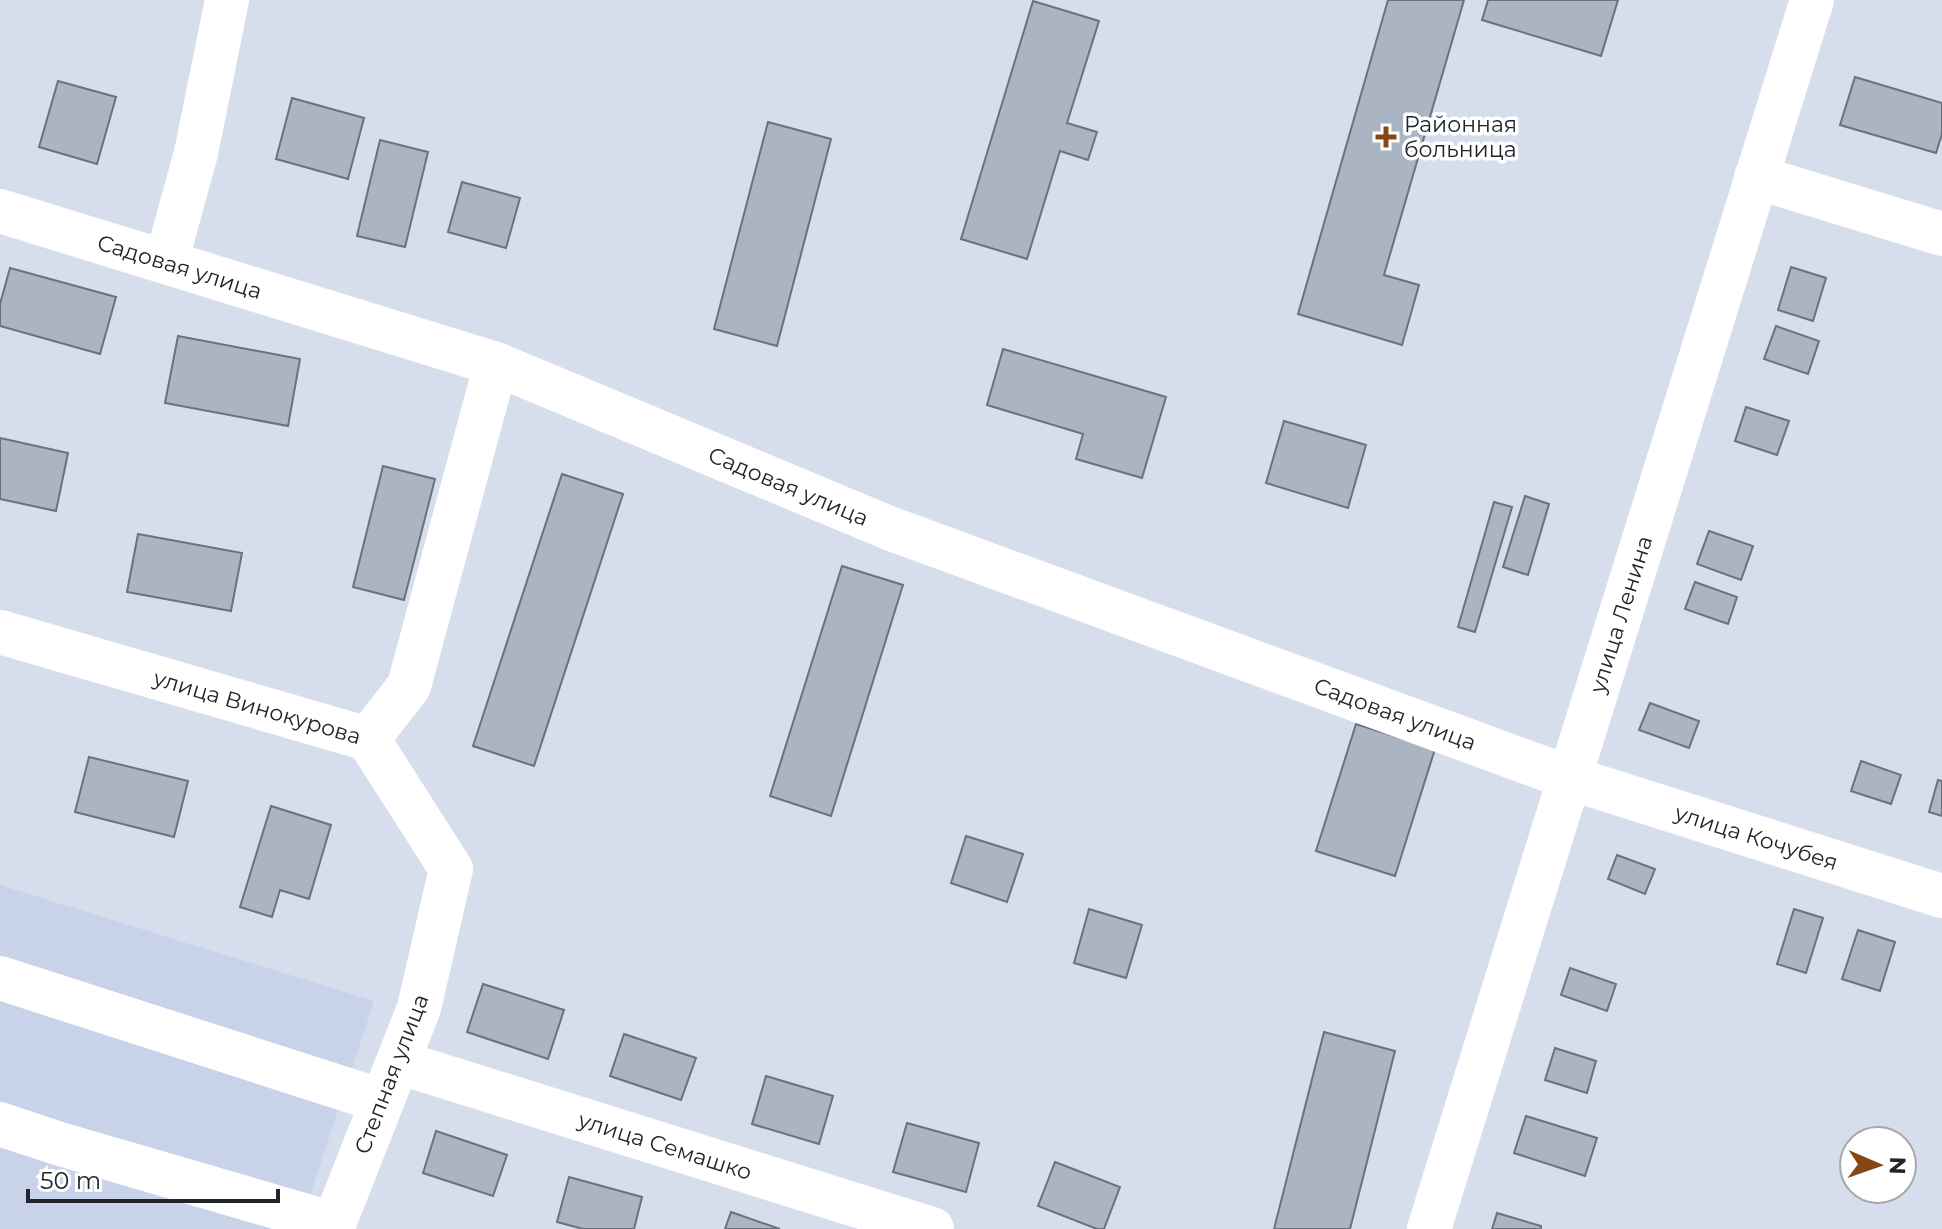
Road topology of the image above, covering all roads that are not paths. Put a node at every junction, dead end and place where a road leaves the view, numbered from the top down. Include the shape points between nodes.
1 (227, 0) edge
2 (1812, 0) edge
3 (1756, 177) junction
4 (0, 211) edge
5 (1942, 234) edge
6 (166, 262) junction
7 (496, 364) junction
8 (0, 632) edge
9 (368, 739) junction
10 (1570, 778) junction
11 (451, 869) joint
12 (1942, 896) edge
13 (0, 978) edge
14 (398, 1062) junction
15 (382, 1101) junction
16 (0, 1124) edge
17 (333, 1227) edge
18 (932, 1229) edge
19 (1429, 1229) edge

1 - 6 street via 196,153
2 - 3 street, улица Ленина
3 - 5 street
3 - 10 street, улица Ленина
4 - 6 street, Садовая улица
6 - 7 street, Садовая улица
7 - 9 street via 409,686
7 - 10 street, Садовая улица via 889,528
8 - 9 street, улица Винокурова
9 - 11 street, улица Винокурова
10 - 12 street, улица Кочубея
10 - 19 street, улица Ленина
11 - 14 street, Степная улица via 419,1008
13 - 15 street
14 - 15 street, Степная улица
14 - 18 street, улица Семашко
15 - 17 street, Степная улица
16 - 17 street

